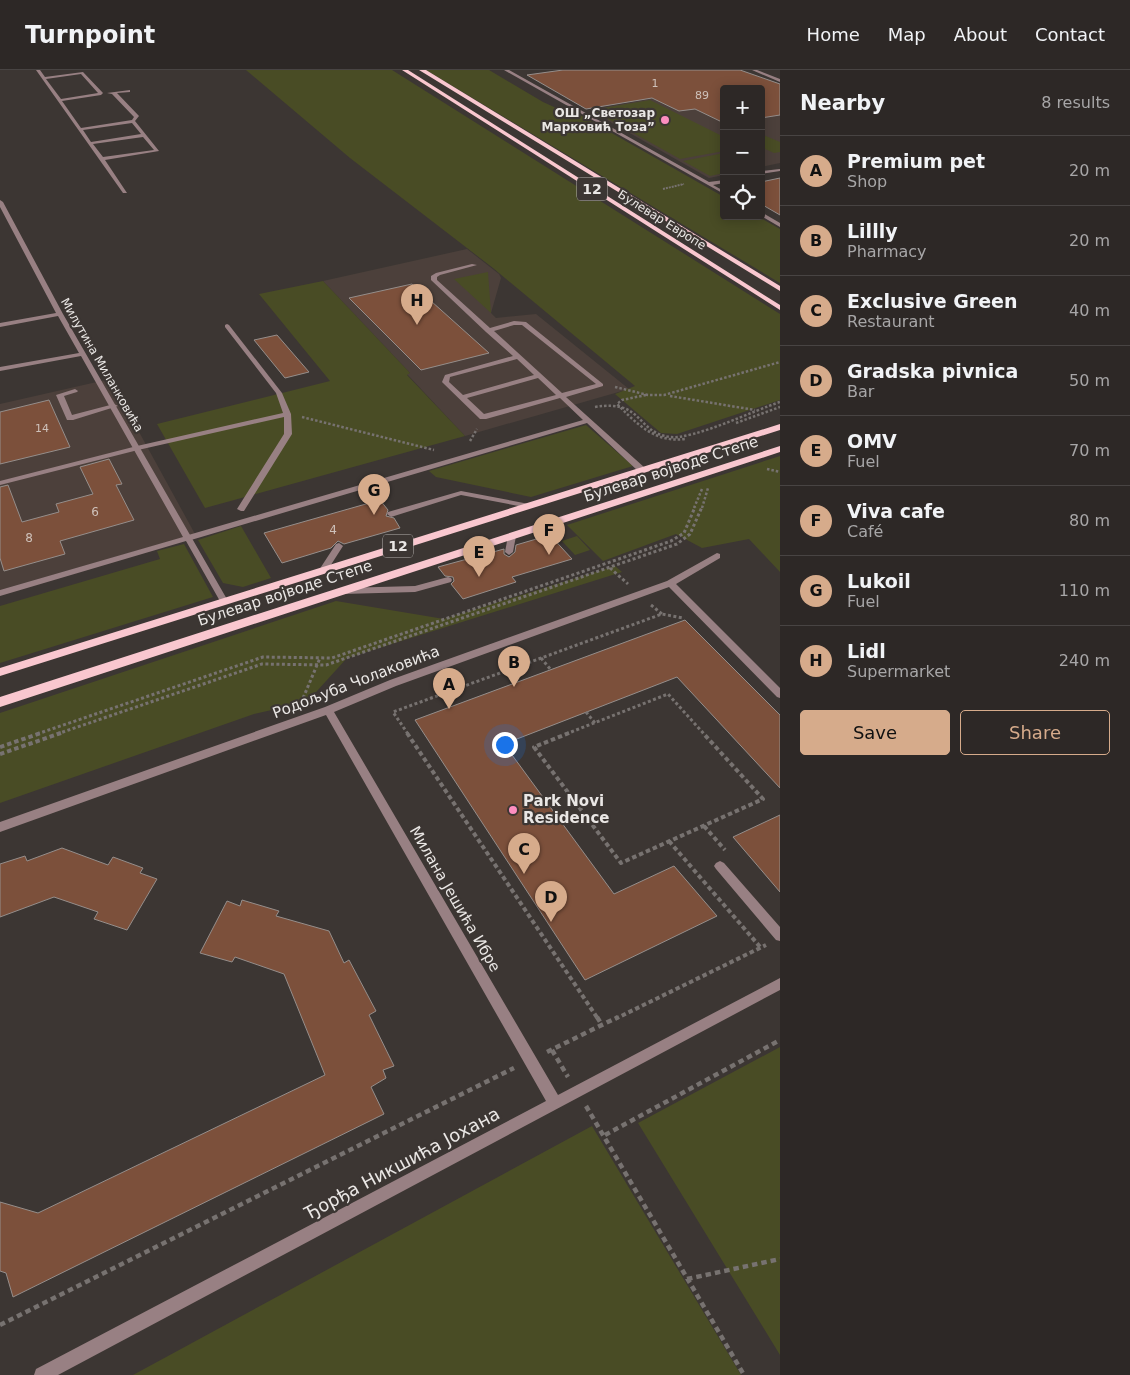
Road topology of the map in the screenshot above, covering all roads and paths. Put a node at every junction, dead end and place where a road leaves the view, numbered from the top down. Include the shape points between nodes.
1 (38, 70) edge
2 (405, 70) edge
3 (422, 70) edge
4 (506, 70) edge
5 (754, 70) edge
6 (44, 78) junction
7 (780, 81) edge
8 (128, 91) dead end
9 (114, 92) junction
10 (101, 94) junction
11 (60, 100) junction
12 (133, 121) junction
13 (80, 129) junction
14 (144, 135) junction
15 (90, 143) junction
16 (102, 159) junction
17 (780, 170) edge
18 (765, 173) edge
19 (720, 182) edge
20 (708, 184) junction
21 (720, 191) edge
22 (125, 192) dead end
23 (0, 202) edge
24 (765, 216) edge
25 (780, 225) edge
26 (474, 265) dead end
27 (780, 289) edge
28 (780, 308) edge
29 (60, 314) junction
30 (0, 325) edge
31 (227, 326) dead end
32 (488, 330) junction
33 (83, 354) junction
34 (517, 357) junction
35 (780, 362) edge
36 (0, 369) edge
37 (538, 376) junction
38 (601, 385) junction
39 (75, 391) dead end
40 (646, 394) junction
41 (561, 396) junction
42 (669, 396) junction
43 (461, 398) junction
44 (780, 402) edge
45 (617, 404) junction
46 (114, 406) junction
47 (780, 407) edge
48 (755, 410) junction
49 (577, 412) junction
50 (287, 414) junction
51 (587, 421) junction
52 (780, 427) edge
53 (137, 448) junction
54 (780, 450) edge
55 (440, 451) dead end
56 (764, 468) dead end
57 (642, 470) junction
58 (780, 472) edge
59 (0, 483) edge
60 (705, 483) dead end
61 (709, 485) dead end
62 (528, 506) junction
63 (241, 509) dead end
64 (391, 514) dead end
65 (512, 536) junction
66 (188, 538) junction
67 (339, 546) dead end
68 (508, 552) dead end
69 (717, 556) dead end
70 (324, 569) junction
71 (448, 580) dead end
72 (670, 583) junction
73 (342, 591) junction
74 (0, 593) edge
75 (224, 601) junction
76 (662, 614) dead end
77 (320, 658) junction
78 (541, 658) junction
79 (317, 665) junction
80 (551, 670) dead end
81 (0, 672) edge
82 (780, 694) edge
83 (0, 702) edge
84 (328, 710) junction
85 (586, 712) dead end
86 (289, 724) junction
87 (595, 724) junction
88 (0, 747) edge
89 (0, 754) edge
90 (0, 827) edge
91 (669, 842) junction
92 (720, 866) dead end
93 (777, 939) edge
94 (761, 948) junction
95 (780, 984) edge
96 (602, 1025) junction
97 (780, 1040) edge
98 (530, 1060) junction
99 (555, 1103) junction
100 (780, 1259) edge
101 (687, 1279) junction
102 (0, 1325) edge
103 (42, 1375) edge
104 (744, 1375) edge

1 - 6 street
2 - 28 main road, Булевар Европе / 12
3 - 27 main road, Булевар Европе / 12
4 - 20 street
5 - 7 street
6 - 10 street via 82,73
6 - 11 street
8 - 9 street
9 - 10 street
9 - 12 street via 137,117
10 - 11 street
11 - 13 street
12 - 13 street
12 - 14 street
13 - 15 street
14 - 15 street
14 - 16 street via 157,150
15 - 16 street
16 - 22 street
17 - 18 street
19 - 20 street
20 - 21 street
23 - 29 street, Милутина Миланковића
24 - 25 street
26 - 32 street via 438,274 434,280
29 - 30 street
29 - 33 street, Милутина Миланковића
31 - 50 street via 279,393
32 - 34 street
32 - 38 street via 514,323 524,324
33 - 36 street
33 - 46 street, Милутина Миланковића
34 - 37 street
34 - 43 street via 445,377 445,382
35 - 42 path via 679,389
37 - 41 street
37 - 43 street
38 - 40 path
38 - 41 street
39 - 46 street via 60,396 70,418
40 - 42 path
40 - 45 path
41 - 43 street via 484,417
41 - 49 street
42 - 48 path
44 - 48 path
45 - 47 path via 652,434 671,441
45 - 48 path via 629,409 659,433 672,438 735,420
45 - 49 path via 604,404
46 - 53 street, Милутина Миланковића
49 - 51 street
50 - 53 street
50 - 55 path
50 - 63 street via 288,434
51 - 57 street
51 - 66 street
52 - 57 main road, Булевар војводе Степе / 12
53 - 59 street
53 - 66 street, Милутина Миланковића
54 - 65 main road, Булевар војводе Степе / 12
56 - 58 path
57 - 62 main road, Булевар војводе Степе / 12
60 - 77 path via 688,527 678,537 332,658
61 - 79 path via 695,528 686,540 326,665
62 - 64 street via 461,494
62 - 70 main road, Булевар војводе Степе / 12
65 - 68 street
65 - 73 main road, Булевар војводе Степе / 12
66 - 74 street
66 - 75 street, Милутина Миланковића
67 - 70 street
69 - 72 street, Родољуба Чолаковића
70 - 75 main road, Булевар војводе Степе / 12
71 - 73 street via 415,589
72 - 82 street
72 - 84 street, Родољуба Чолаковића
73 - 83 main road, Булевар војводе Степе / 12
75 - 81 main road, Булевар војводе Степе / 12
76 - 78 path
77 - 79 path
77 - 88 path via 263,658
78 - 80 path
78 - 96 path via 393,712
79 - 86 path via 294,720
79 - 89 path via 262,664
84 - 86 street, Родољуба Чолаковића
84 - 98 street, Милана Јешића Ибре
85 - 87 path
86 - 90 street, Родољуба Чолаковића
87 - 91 path via 534,747 621,863
87 - 91 path via 668,694 763,799
91 - 94 path
92 - 93 street
93 - 94 path
94 - 96 path
95 - 99 street, Ђорђа Никшића Јохана
96 - 98 path
97 - 101 path via 605,1135
98 - 99 street, Милана Јешића Ибре
98 - 102 path
99 - 103 street, Ђорђа Никшића Јохана
100 - 101 path
101 - 104 path

